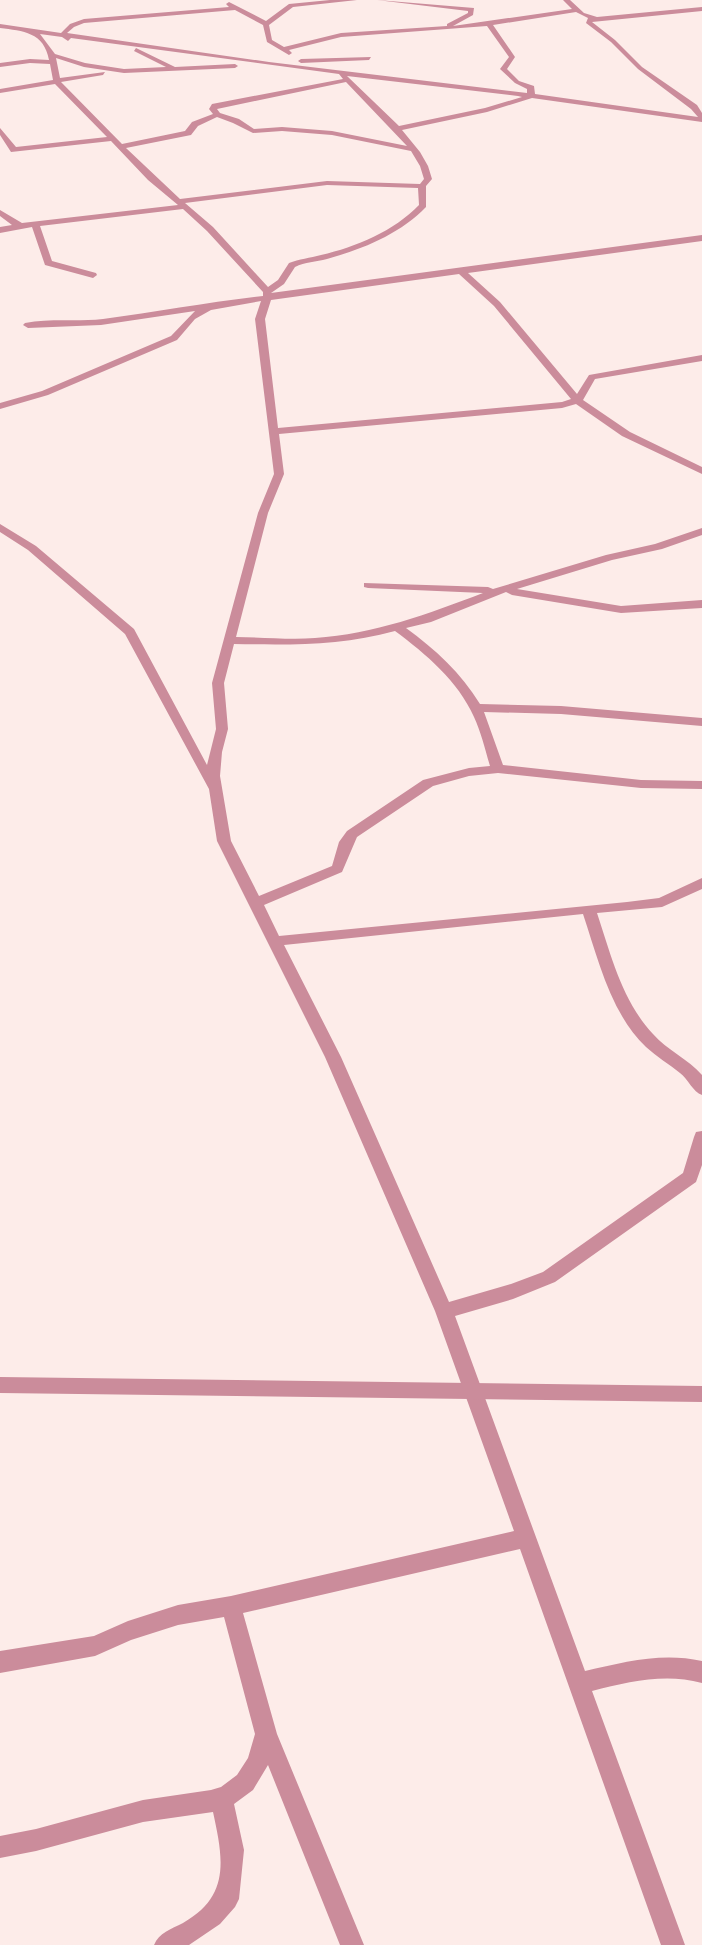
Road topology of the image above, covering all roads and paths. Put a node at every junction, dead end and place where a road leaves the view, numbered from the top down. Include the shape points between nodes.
1 (224, 0) edge
2 (354, 0) edge
3 (380, 0) edge
4 (566, 0) edge
5 (236, 8) junction
6 (702, 9) edge
7 (577, 10) junction
8 (0, 17) edge
9 (591, 19) junction
10 (79, 22) junction
11 (57, 24) dead end
12 (266, 24) junction
13 (489, 24) junction
14 (46, 25) dead end
15 (7, 26) edge
16 (441, 29) junction
17 (32, 30) junction
18 (63, 34) junction
19 (282, 50) junction
20 (52, 58) junction
21 (369, 58) dead end
22 (301, 61) junction
23 (269, 64) junction
24 (0, 65) edge
25 (173, 68) junction
26 (306, 69) junction
27 (124, 71) junction
28 (341, 73) junction
29 (347, 80) junction
30 (57, 82) junction
31 (0, 91) edge
32 (531, 96) junction
33 (217, 115) junction
34 (702, 119) edge
35 (397, 129) junction
36 (0, 130) edge
37 (111, 139) junction
38 (121, 147) junction
39 (413, 149) junction
40 (422, 186) junction
41 (180, 205) junction
42 (0, 212) edge
43 (35, 225) junction
44 (21, 226) junction
45 (0, 230) edge
46 (701, 240) edge
47 (461, 271) junction
48 (93, 275) dead end
49 (267, 295) junction
50 (207, 308) junction
51 (28, 325) dead end
52 (702, 358) edge
53 (577, 400) junction
54 (0, 405) edge
55 (274, 431) junction
56 (702, 471) edge
57 (2, 530) edge
58 (702, 531) edge
59 (368, 585) dead end
60 (499, 591) junction
61 (702, 604) edge
62 (398, 628) junction
63 (231, 640) junction
64 (476, 708) junction
65 (702, 722) edge
66 (498, 769) junction
67 (702, 785) edge
68 (213, 787) junction
69 (702, 883) edge
70 (256, 903) junction
71 (588, 909) junction
72 (276, 941) junction
73 (700, 1081) edge
74 (702, 1137) edge
75 (696, 1177) edge
76 (444, 1311) junction
77 (0, 1385) edge
78 (471, 1391) junction
79 (702, 1394) edge
80 (525, 1538) junction
81 (231, 1606) junction
82 (0, 1662) edge
83 (702, 1672) edge
84 (578, 1683) junction
85 (266, 1734) junction
86 (221, 1799) junction
87 (0, 1847) edge
88 (166, 1945) edge
89 (352, 1945) edge
90 (673, 1945) edge

1 - 5 street
2 - 12 street via 291,5
3 - 16 street via 472,9 471,14
4 - 7 street
5 - 10 street
5 - 12 street
6 - 9 street
7 - 9 street
7 - 13 street
8 - 15 street
9 - 34 street via 588,22 640,68 694,107
10 - 11 street
10 - 18 street
12 - 19 street via 268,41
13 - 16 street
13 - 32 street via 512,57 503,69 531,88
14 - 15 street
15 - 17 street
16 - 19 street via 330,36
17 - 18 street
17 - 20 street via 43,40
18 - 23 street
18 - 25 street via 74,40 144,52
19 - 22 street
20 - 24 street
20 - 27 street
20 - 30 street
21 - 22 street
22 - 26 street
23 - 25 street
23 - 26 street
25 - 27 street
26 - 28 street
27 - 30 street
28 - 29 street
28 - 32 street
29 - 33 street via 215,106
29 - 35 street
30 - 31 street
30 - 37 street
32 - 34 street
32 - 35 street via 487,110
33 - 38 street via 195,124 188,133
33 - 39 street via 253,130 332,133
35 - 39 street
36 - 37 street via 10,151
37 - 38 street
38 - 41 street
39 - 40 street via 428,175
40 - 41 street via 327,183
40 - 49 street via 423,205 408,220 364,242 292,265
41 - 43 street
41 - 49 street via 210,229
42 - 44 street
43 - 44 street
43 - 48 street via 48,262
44 - 45 street
46 - 47 street
47 - 49 street
47 - 53 street via 496,304
49 - 50 street
49 - 55 street via 260,319
50 - 51 street via 101,322
50 - 54 street via 190,318 182,333 174,338 95,374
52 - 53 street via 592,377
53 - 55 street via 562,405
53 - 56 street via 626,434
55 - 63 street via 278,480 263,513
57 - 68 street via 32,548 130,632
58 - 60 street
59 - 60 street
60 - 61 street via 607,609
60 - 62 street
62 - 63 street via 314,642
62 - 64 street via 453,676
63 - 68 street via 218,683 222,729 213,764
64 - 65 street via 621,713
64 - 66 street
66 - 67 street via 641,784
66 - 70 street via 428,783 346,839 337,869
68 - 70 street via 224,841
69 - 71 street via 662,902
70 - 72 street
71 - 72 street
71 - 73 street via 633,1022 652,1044
72 - 76 street via 333,1057
74 - 75 street
75 - 76 street via 549,1277
76 - 78 street
77 - 78 street
78 - 79 street
78 - 80 street
80 - 81 street
80 - 84 street
81 - 82 street via 178,1615 95,1646
81 - 85 street
83 - 84 street via 667,1666
84 - 90 street
85 - 86 street via 254,1772
85 - 89 street
86 - 87 street via 145,1811
86 - 88 street via 233,1850 227,1899 195,1929

